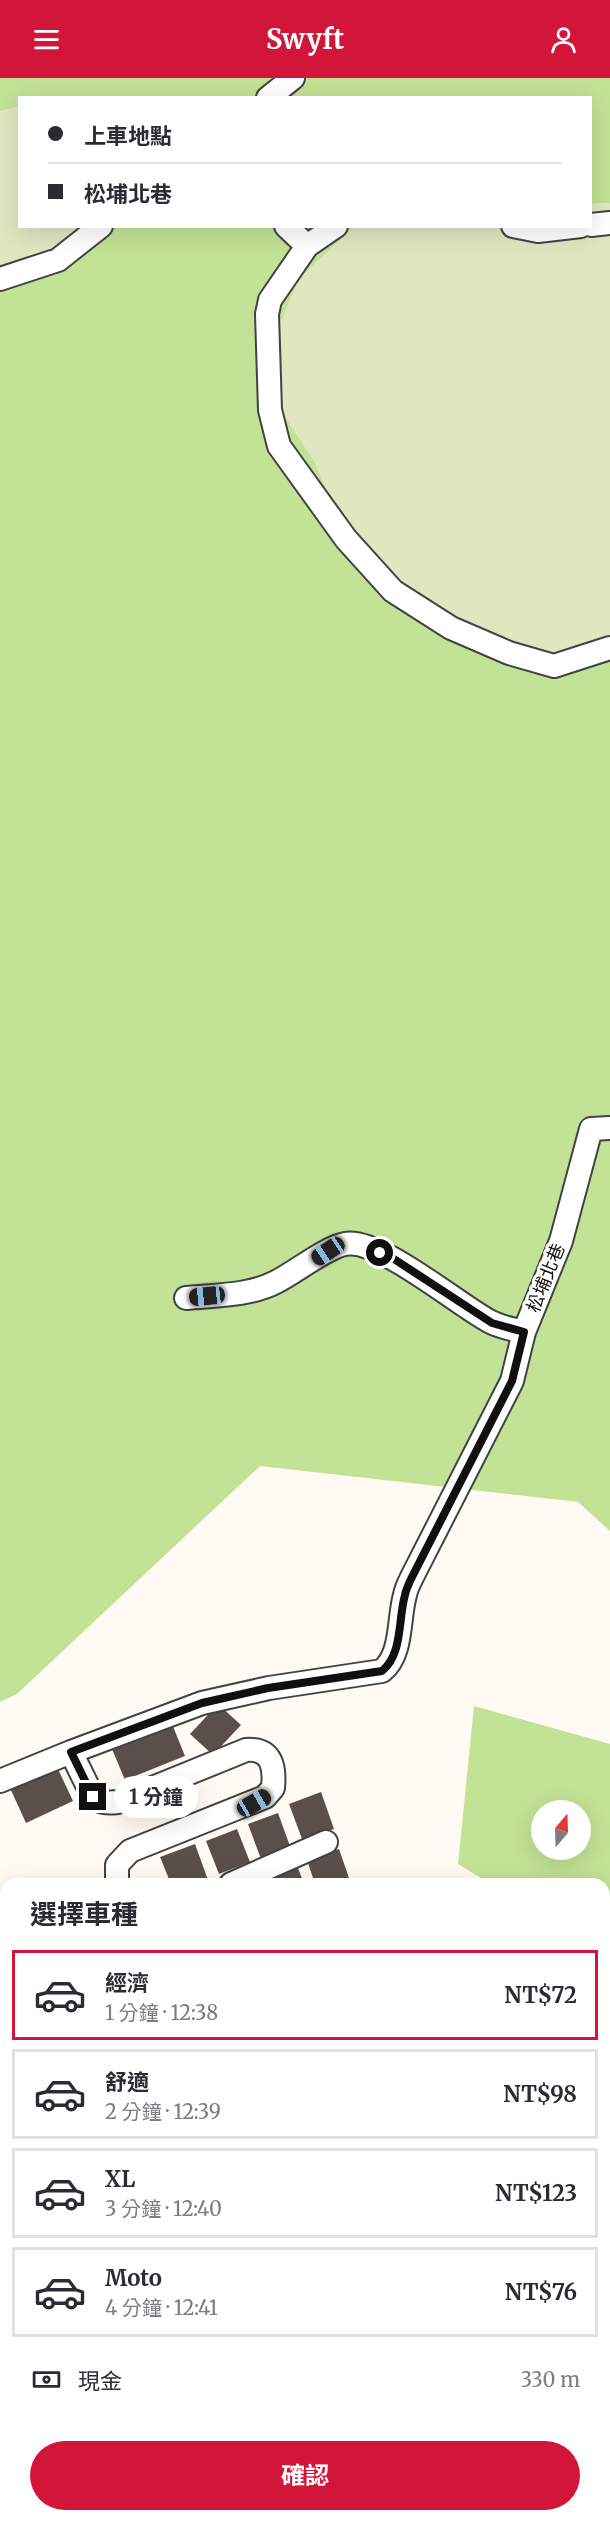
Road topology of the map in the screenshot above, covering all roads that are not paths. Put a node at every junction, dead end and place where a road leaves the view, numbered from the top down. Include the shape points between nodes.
1 (293, 78) edge
2 (270, 96) edge
3 (610, 223) edge
4 (592, 225) edge
5 (98, 228) edge
6 (288, 228) edge
7 (333, 228) edge
8 (523, 228) edge
9 (564, 228) edge
10 (307, 246) junction
11 (0, 279) edge
12 (610, 648) edge
13 (610, 1128) edge
14 (186, 1298) dead end
15 (524, 1332) junction
16 (71, 1752) junction
17 (0, 1781) edge
18 (326, 1842) dead end
19 (117, 1878) edge
20 (245, 1878) edge

1 - 2 street
3 - 4 street
5 - 11 street via 58,260
6 - 10 street
7 - 10 street
8 - 9 street
10 - 12 street via 270,300 270,410 279,446 346,539 393,591 451,628 509,653 554,666
13 - 15 street, 松埔北巷 via 591,1128 561,1241
14 - 15 street via 249,1292 328,1251 346,1244 366,1246 394,1259 492,1323
15 - 16 street, 松埔北巷 via 512,1381 404,1595 390,1664 382,1671 268,1688 202,1703
16 - 17 street, 松埔北巷
16 - 19 street via 93,1797 108,1803 246,1750 264,1753 272,1763 273,1788 265,1797 130,1851 117,1865
18 - 20 street

